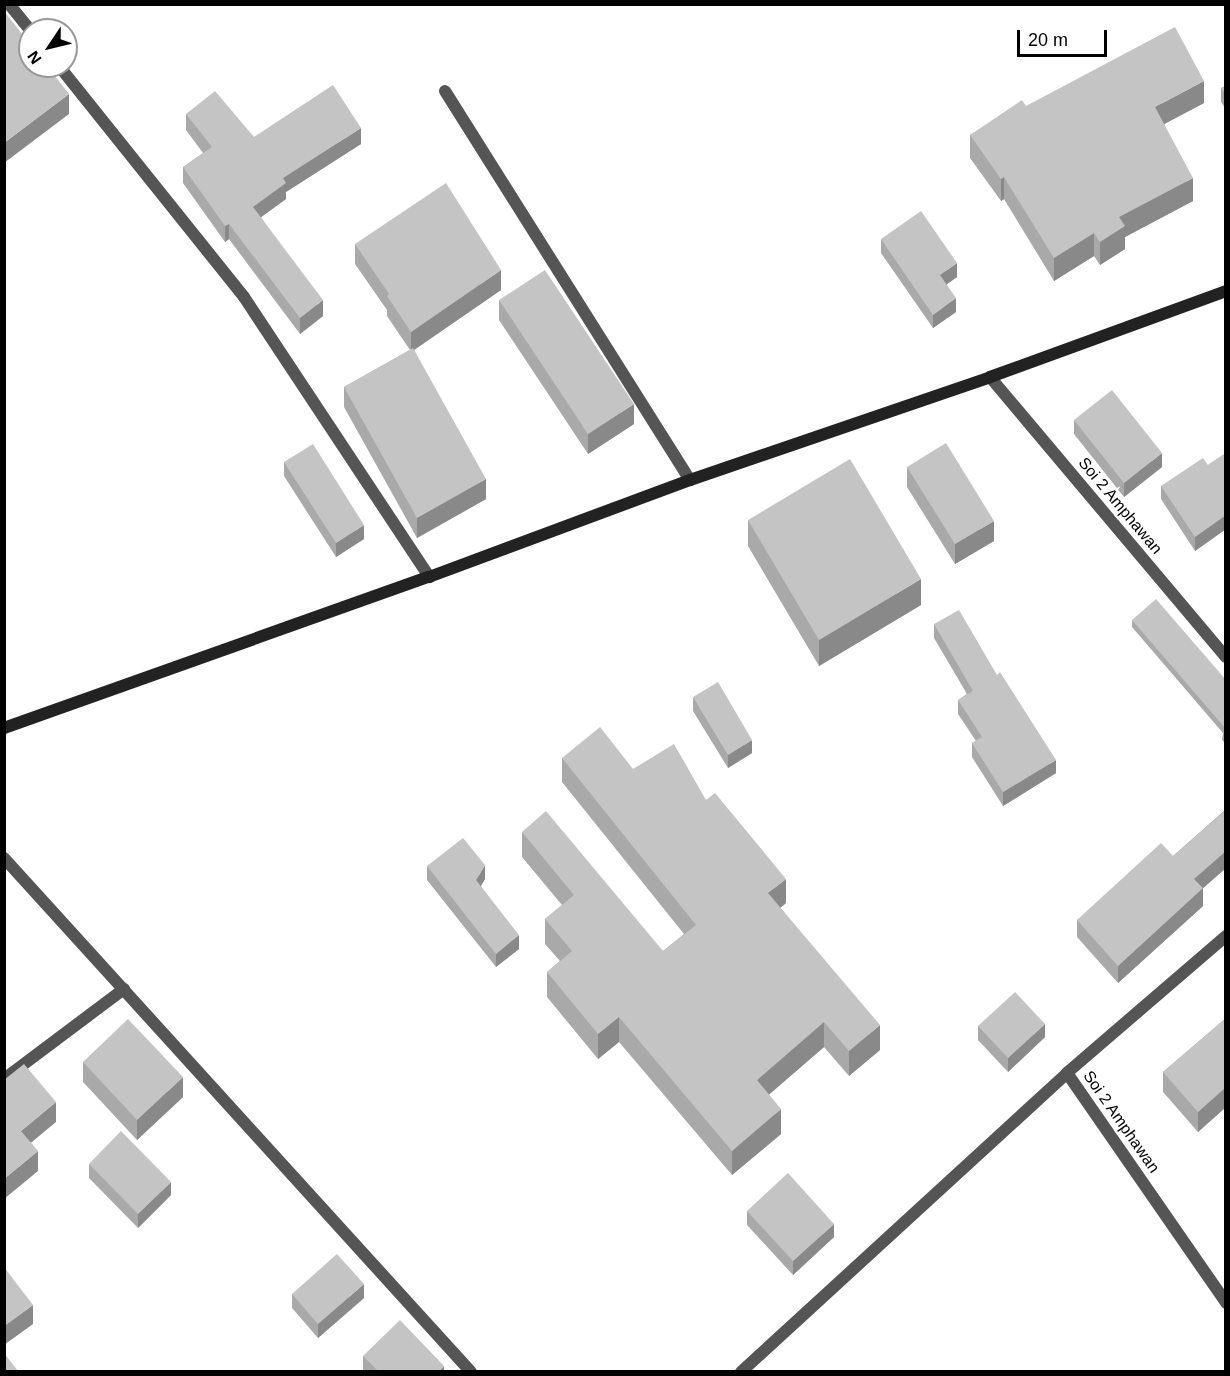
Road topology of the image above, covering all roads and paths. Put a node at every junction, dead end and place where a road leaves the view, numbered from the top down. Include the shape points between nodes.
1 (9, 4) edge
2 (20, 18) edge
3 (69, 78) edge
4 (444, 91) dead end
5 (1226, 291) edge
6 (990, 377) junction
7 (690, 480) junction
8 (429, 577) junction
9 (1226, 657) edge
10 (4, 728) edge
11 (4, 858) edge
12 (1226, 936) edge
13 (124, 989) junction
14 (1067, 1073) junction
15 (4, 1079) edge
16 (1226, 1303) edge
17 (471, 1371) edge
18 (741, 1371) edge

1 - 2 street
3 - 8 street via 244,297
4 - 7 street
5 - 6 street
6 - 7 street
6 - 9 street, Soi 2 Amphawan
7 - 8 street
8 - 10 street
11 - 13 street
12 - 14 street, Soi 2 Amphawan
13 - 15 street
13 - 17 street
14 - 16 street, Soi 2 Amphawan
14 - 18 street

